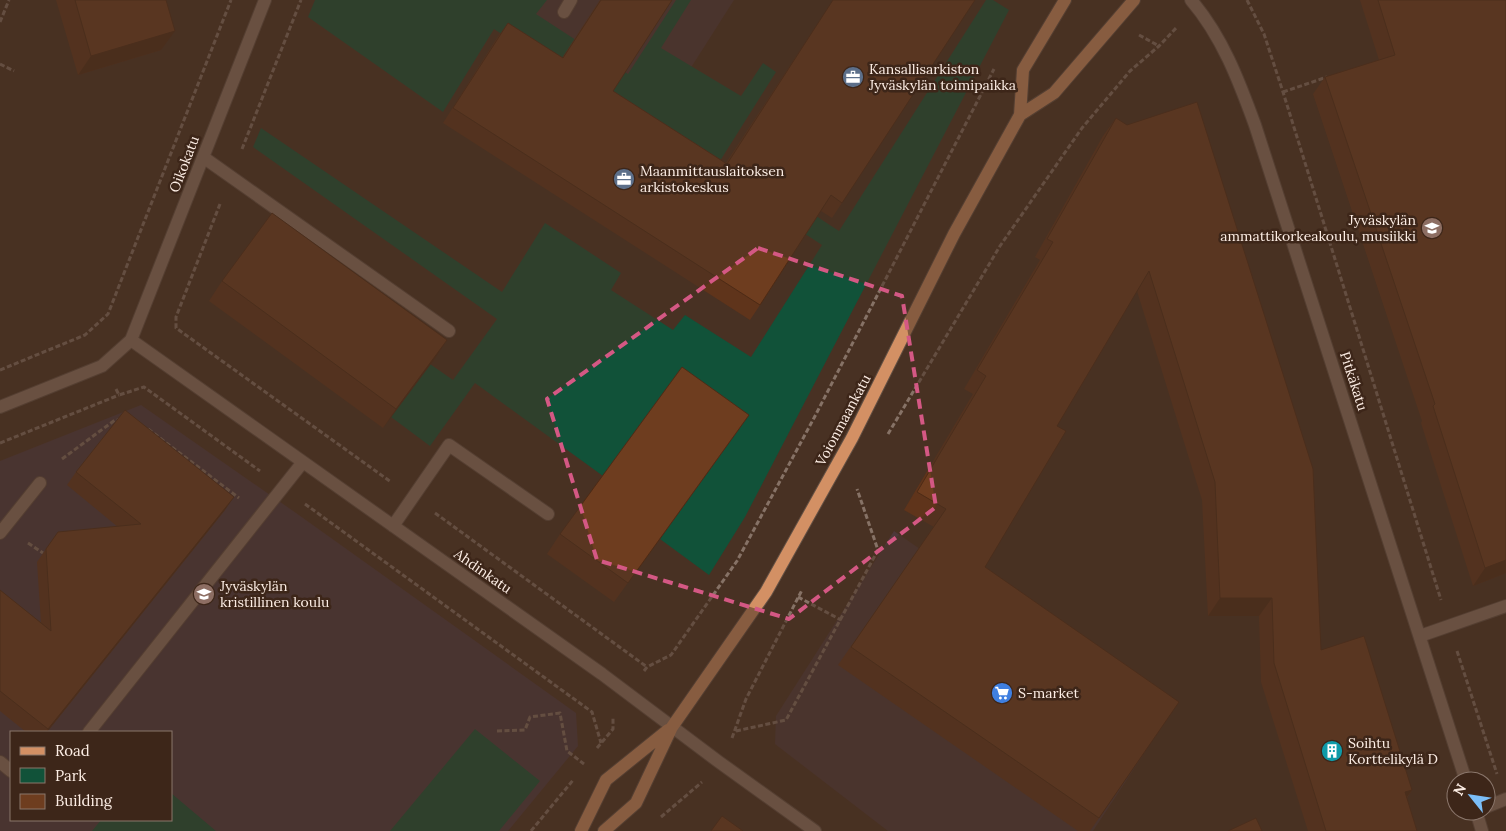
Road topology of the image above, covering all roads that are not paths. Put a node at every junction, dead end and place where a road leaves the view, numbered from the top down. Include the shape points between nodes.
1 (265, 0) edge
2 (571, 0) edge
3 (1065, 0) edge
4 (1134, 0) edge
5 (1194, 3) edge
6 (564, 12) dead end
7 (1020, 115) junction
8 (203, 157) junction
9 (448, 331) dead end
10 (131, 340) junction
11 (0, 407) edge
12 (303, 462) junction
13 (40, 484) dead end
14 (548, 514) dead end
15 (393, 526) junction
16 (0, 533) edge
17 (1506, 606) edge
18 (1420, 636) junction
19 (672, 727) junction
20 (90, 731) edge
21 (0, 762) edge
22 (10, 770) edge
23 (1463, 771) edge
24 (581, 831) edge
25 (604, 831) edge
26 (815, 831) edge

1 - 8 street, Oikokatu
2 - 6 street
3 - 7 main road, Voionmaankatu via 1024,70
4 - 7 main road, Voionmaankatu via 1054,92
5 - 18 street, Pitkäkatu via 1228,59 1256,125
7 - 19 main road, Voionmaankatu via 954,234 852,438 766,592
8 - 9 street
8 - 10 street, Oikokatu
10 - 11 street via 102,366
10 - 12 street, Ahdinkatu
12 - 15 street, Ahdinkatu
12 - 20 street
13 - 16 street
14 - 15 street via 448,445
15 - 19 street, Ahdinkatu
17 - 18 street
18 - 23 street, Pitkäkatu
19 - 24 main road, Voionmaankatu via 606,780
19 - 25 main road, Voionmaankatu via 636,802
19 - 26 street, Ahdinkatu
21 - 22 street

